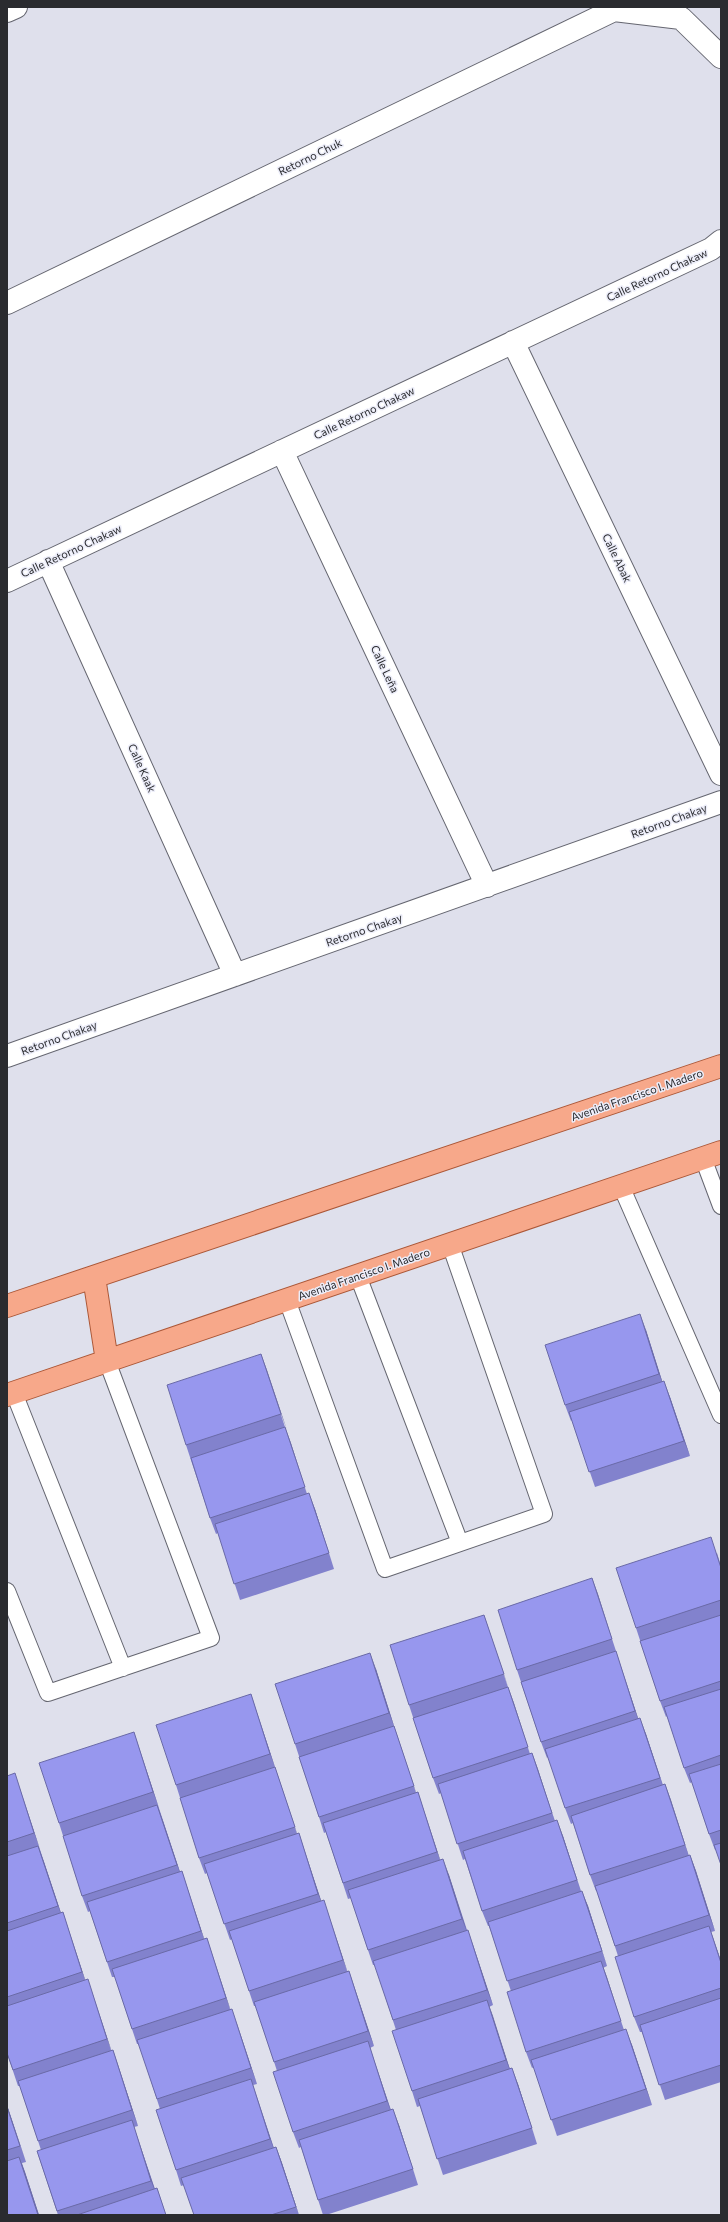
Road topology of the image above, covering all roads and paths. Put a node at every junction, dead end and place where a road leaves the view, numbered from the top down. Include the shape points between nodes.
1 (16, 7) edge
2 (613, 9) edge
3 (7, 11) edge
4 (721, 57) edge
5 (718, 248) edge
6 (7, 303) edge
7 (513, 342) junction
8 (282, 451) junction
9 (48, 561) junction
10 (7, 581) edge
11 (721, 774) edge
12 (721, 802) edge
13 (488, 886) junction
14 (235, 975) junction
15 (7, 1056) edge
16 (721, 1066) edge
17 (712, 1155) edge
18 (621, 1186) junction
19 (721, 1206) edge
20 (450, 1244) junction
21 (358, 1276) junction
22 (94, 1277) junction
23 (287, 1300) junction
24 (7, 1306) edge
25 (107, 1361) junction
26 (11, 1394) edge
27 (721, 1415) edge
28 (460, 1543) junction
29 (7, 1591) edge
30 (123, 1668) junction

1 - 3 street
2 - 4 street via 681,18
2 - 6 street, Retorno Chuk
5 - 7 street, Calle Retorno Chakaw
7 - 8 street, Calle Retorno Chakaw
7 - 11 street, Calle Abak
8 - 9 street, Calle Retorno Chakaw
8 - 13 street, Calle Leña
9 - 10 street, Calle Retorno Chakaw
9 - 14 street, Calle Kaak
12 - 13 street, Retorno Chakay
13 - 14 street, Retorno Chakay
14 - 15 street, Retorno Chakay
16 - 22 main road, Avenida Francisco I. Madero
17 - 18 main road, Avenida Francisco I. Madero
17 - 19 lane
18 - 20 main road, Avenida Francisco I. Madero
18 - 27 lane
20 - 21 main road, Avenida Francisco I. Madero
20 - 28 lane via 544,1514
21 - 23 main road, Avenida Francisco I. Madero
21 - 28 lane
22 - 24 main road, Avenida Francisco I. Madero
22 - 25 main road
23 - 25 main road, Avenida Francisco I. Madero
23 - 28 lane via 385,1569
25 - 26 main road, Avenida Francisco I. Madero
25 - 30 lane via 211,1638
26 - 30 lane
29 - 30 lane via 48,1693

